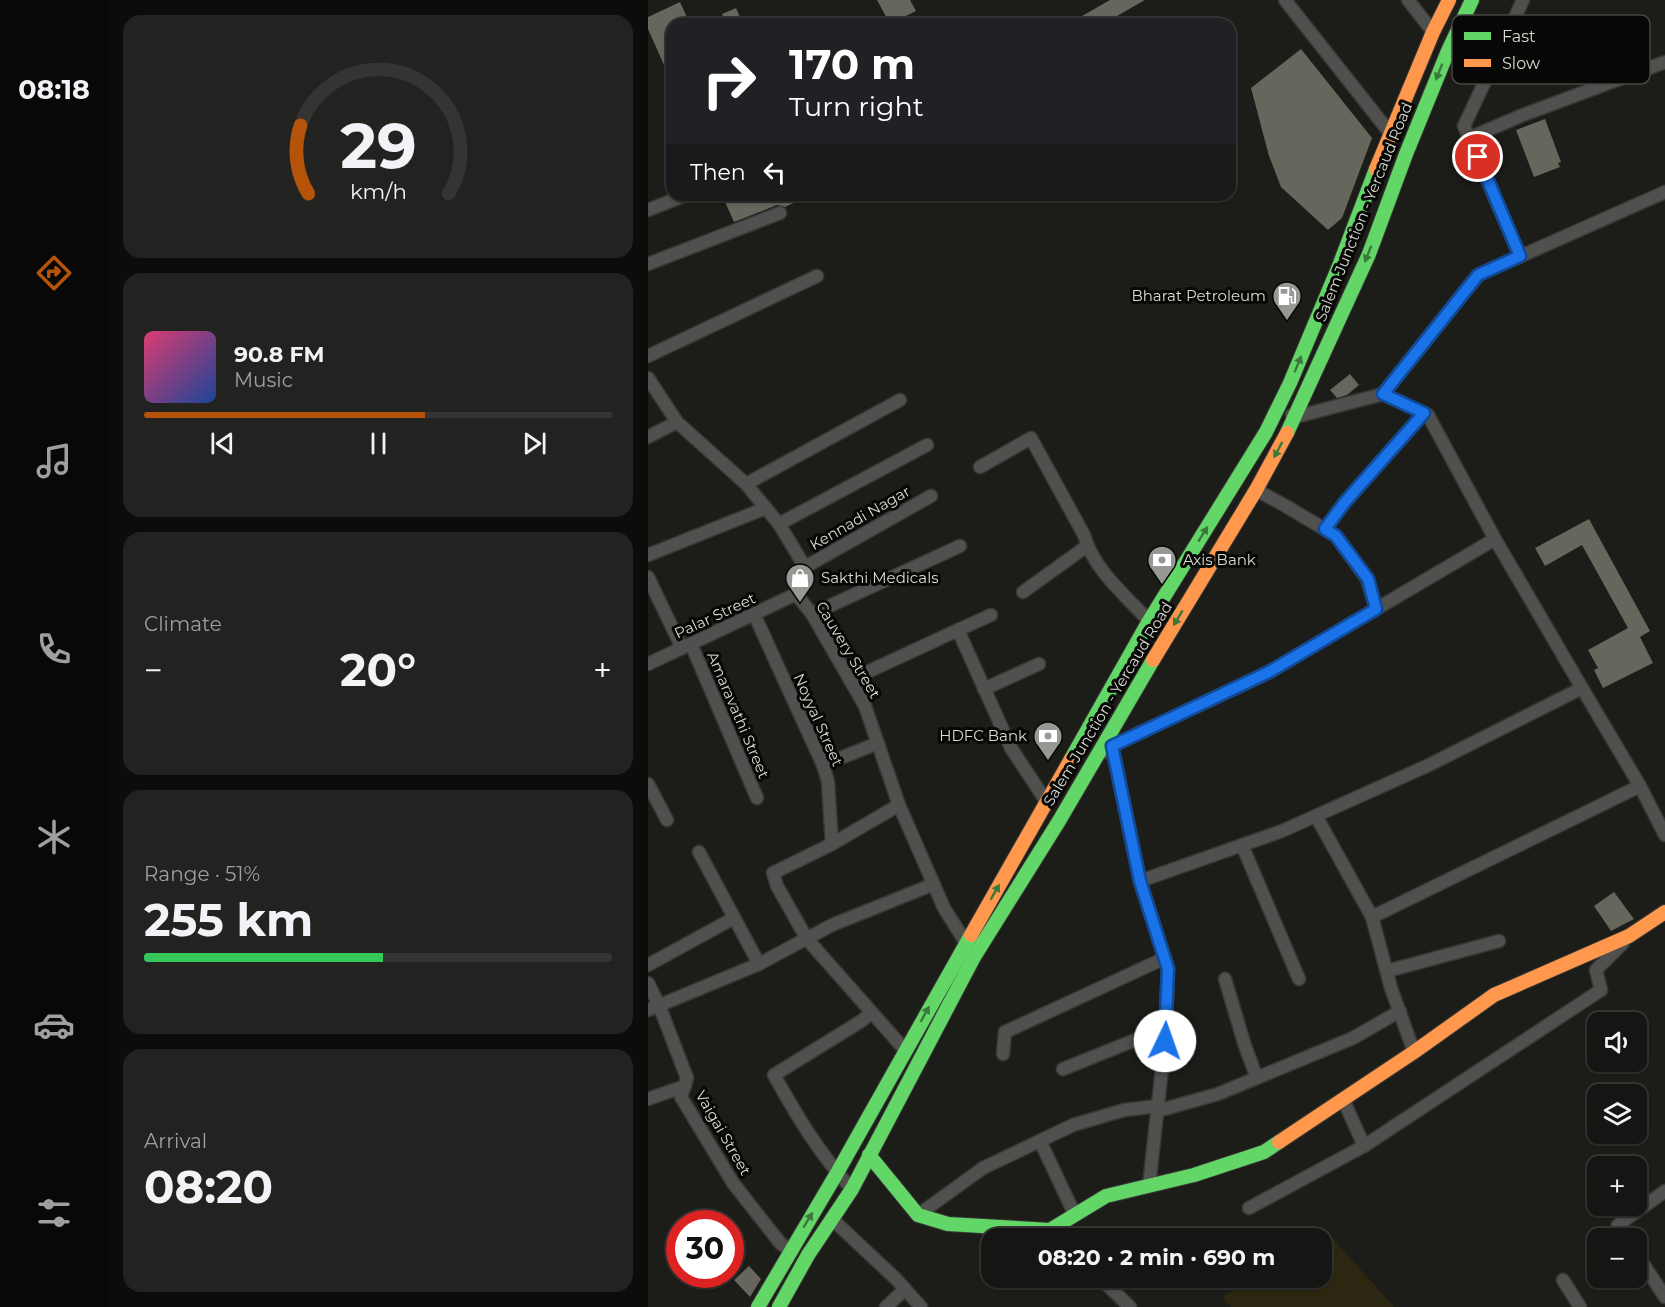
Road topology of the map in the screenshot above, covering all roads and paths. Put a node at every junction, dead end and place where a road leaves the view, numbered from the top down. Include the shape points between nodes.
1 (1285, 0) edge
2 (1408, 0) edge
3 (1449, 0) edge
4 (1472, 0) edge
5 (1534, 0) edge
6 (1522, 2) edge
7 (1465, 15) edge
8 (1433, 32) junction
9 (1452, 42) edge
10 (1665, 62) edge
11 (1650, 68) edge
12 (1484, 84) edge
13 (1606, 84) edge
14 (1390, 133) junction
15 (1469, 138) junction
16 (1665, 192) edge
17 (671, 201) edge
18 (648, 210) edge
19 (780, 213) dead end
20 (1520, 256) junction
21 (648, 264) edge
22 (817, 276) dead end
23 (648, 356) edge
24 (648, 378) edge
25 (1383, 394) junction
26 (900, 400) dead end
27 (1278, 407) junction
28 (1424, 413) junction
29 (1295, 417) junction
30 (677, 422) junction
31 (648, 437) edge
32 (927, 445) dead end
33 (980, 467) dead end
34 (746, 484) junction
35 (1256, 490) junction
36 (931, 496) dead end
37 (766, 508) junction
38 (779, 524) junction
39 (1325, 529) junction
40 (1495, 539) junction
41 (960, 546) dead end
42 (1087, 546) junction
43 (648, 555) edge
44 (805, 567) junction
45 (648, 577) edge
46 (1023, 592) dead end
47 (796, 594) junction
48 (1376, 609) junction
49 (754, 614) junction
50 (812, 614) junction
51 (991, 615) dead end
52 (1149, 621) junction
53 (958, 630) junction
54 (686, 646) junction
55 (648, 664) edge
56 (1039, 664) dead end
57 (850, 680) junction
58 (1582, 688) junction
59 (984, 689) junction
60 (878, 743) junction
61 (1078, 746) junction
62 (1112, 746) junction
63 (1093, 760) junction
64 (823, 765) junction
65 (648, 784) edge
66 (1640, 786) junction
67 (757, 798) dead end
68 (1046, 801) junction
69 (899, 805) junction
70 (1316, 816) junction
71 (667, 820) dead end
72 (1665, 836) edge
73 (832, 844) junction
74 (1242, 845) junction
75 (699, 852) dead end
76 (1140, 881) junction
77 (934, 884) junction
78 (1665, 912) edge
79 (1372, 917) junction
80 (734, 918) junction
81 (1629, 936) junction
82 (807, 939) junction
83 (1500, 941) dead end
84 (966, 943) junction
85 (1165, 958) junction
86 (759, 964) junction
87 (648, 965) edge
88 (1387, 971) junction
89 (1225, 979) dead end
90 (1299, 979) dead end
91 (648, 982) edge
92 (654, 1008) edge
93 (1400, 1011) junction
94 (870, 1013) junction
95 (1165, 1033) junction
96 (905, 1050) junction
97 (1414, 1052) junction
98 (1003, 1054) dead end
99 (1063, 1069) dead end
100 (1257, 1078) junction
101 (685, 1086) junction
102 (648, 1099) edge
103 (1343, 1100) junction
104 (1158, 1108) junction
105 (1040, 1141) junction
106 (1365, 1146) junction
107 (869, 1155) junction
108 (837, 1173) junction
109 (1149, 1186) junction
110 (852, 1189) junction
111 (1665, 1191) edge
112 (1249, 1208) dead end
113 (918, 1215) junction
114 (1075, 1215) junction
115 (832, 1219) junction
116 (990, 1228) edge
117 (1061, 1228) edge
118 (1620, 1228) edge
119 (790, 1250) junction
120 (1647, 1265) edge
121 (1660, 1279) edge
122 (1563, 1280) dead end
123 (1110, 1288) edge
124 (905, 1289) junction
125 (1665, 1297) edge
126 (758, 1307) edge
127 (779, 1307) edge
128 (886, 1307) edge
129 (921, 1307) edge
130 (1130, 1307) edge
131 (1580, 1307) edge

1 - 14 street
2 - 8 street
3 - 8 main road
4 -> 7 main road, Salem Junction - Yercaud Road
5 - 6 street
8 - 14 main road
9 -> 29 main road, Salem Junction - Yercaud Road via 1369,254
10 - 11 street
12 - 15 street via 1464,126
13 - 15 street
27 -> 14 main road via 1339,266
15 - 20 street
16 - 20 street
17 - 18 street
19 - 21 street
20 - 25 street via 1478,275
22 - 23 street
24 - 30 street
25 - 28 street
25 - 29 street
26 - 34 street
27 - 29 street
52 -> 27 main road
28 - 39 street
28 - 40 street
29 -> 35 main road, Salem Junction - Yercaud Road
30 - 31 street
30 - 34 street
32 - 38 street
33 - 42 street via 1030,438
34 - 37 street
35 - 39 street
35 -> 63 main road, Salem Junction - Yercaud Road
36 - 44 street, Kennadi Nagar
37 - 38 street
37 - 43 street
38 - 44 street
39 - 48 street via 1336,536 1368,579
40 - 48 street
40 - 58 street
41 - 50 street
42 - 46 street
42 - 52 street via 1105,574
44 - 47 street, Cauvery Street
45 - 54 street, Amaravathi Street
47 - 49 street, Palar Street
47 - 50 street, Cauvery Street
48 - 62 street via 1269,672
49 - 54 street, Palar Street
49 - 64 street, Noyyal Street
50 - 57 street, Cauvery Street
51 - 53 street
52 - 61 main road
53 - 57 street
53 - 59 street
54 - 55 street, Palar Street
54 - 67 street, Amaravathi Street
56 - 59 street
57 - 60 street, Cauvery Street via 866,706
58 - 66 street
58 - 70 street via 1429,765
59 - 68 street via 1011,748
60 - 64 street
60 - 69 street, Cauvery Street
61 - 63 main road
61 - 68 main road
62 - 63 street
62 - 76 street
63 - 107 main road, Salem Junction - Yercaud Road via 974,957
64 - 73 street, Noyyal Street via 828,782
65 - 71 street
66 - 72 street
66 - 79 street
84 -> 68 main road
69 - 73 street
69 - 77 street, Cauvery Street
70 - 74 street
70 - 79 street
73 - 82 street via 773,873
74 - 76 street
74 - 90 street
75 - 80 street
76 - 85 street
77 - 82 street
77 - 84 street, Cauvery Street
78 - 81 main road
79 - 88 street
80 - 86 street
80 - 87 street
81 - 97 main road via 1494,995
81 - 106 street via 1596,970 1601,990
82 - 86 street
82 - 94 street
83 - 88 street
96 -> 84 main road
85 - 95 street
85 - 98 street via 1005,1032
86 - 92 street
88 - 93 street
89 - 100 street
91 - 92 street, Vaigai Street
92 - 101 street, Vaigai Street via 687,1078
93 - 97 street
93 - 100 street via 1353,1038
94 - 96 street
94 - 108 street via 774,1075 806,1131
95 - 99 street via 1135,1040
95 - 104 street
96 - 108 main road
97 - 103 main road
100 - 104 street via 1218,1094
101 - 102 street
101 - 119 street, Vaigai Street via 681,1097 733,1183
103 - 106 street
103 - 109 main road via 1264,1152
104 - 105 street via 1124,1110 1073,1125
104 - 109 street
105 - 113 street via 983,1168
105 - 114 street
106 - 112 street
107 - 110 main road, Salem Junction - Yercaud Road
107 - 113 main road
108 - 110 street
119 -> 108 main road
109 - 114 main road via 1106,1196
110 - 115 main road, Salem Junction - Yercaud Road
111 - 118 street via 1618,1225
113 - 116 main road via 948,1224
114 - 117 main road
115 - 124 street
115 - 127 main road, Salem Junction - Yercaud Road
119 - 126 main road
120 - 121 street
121 - 125 street
122 - 131 street
123 - 130 street
124 - 128 street
124 - 129 street

